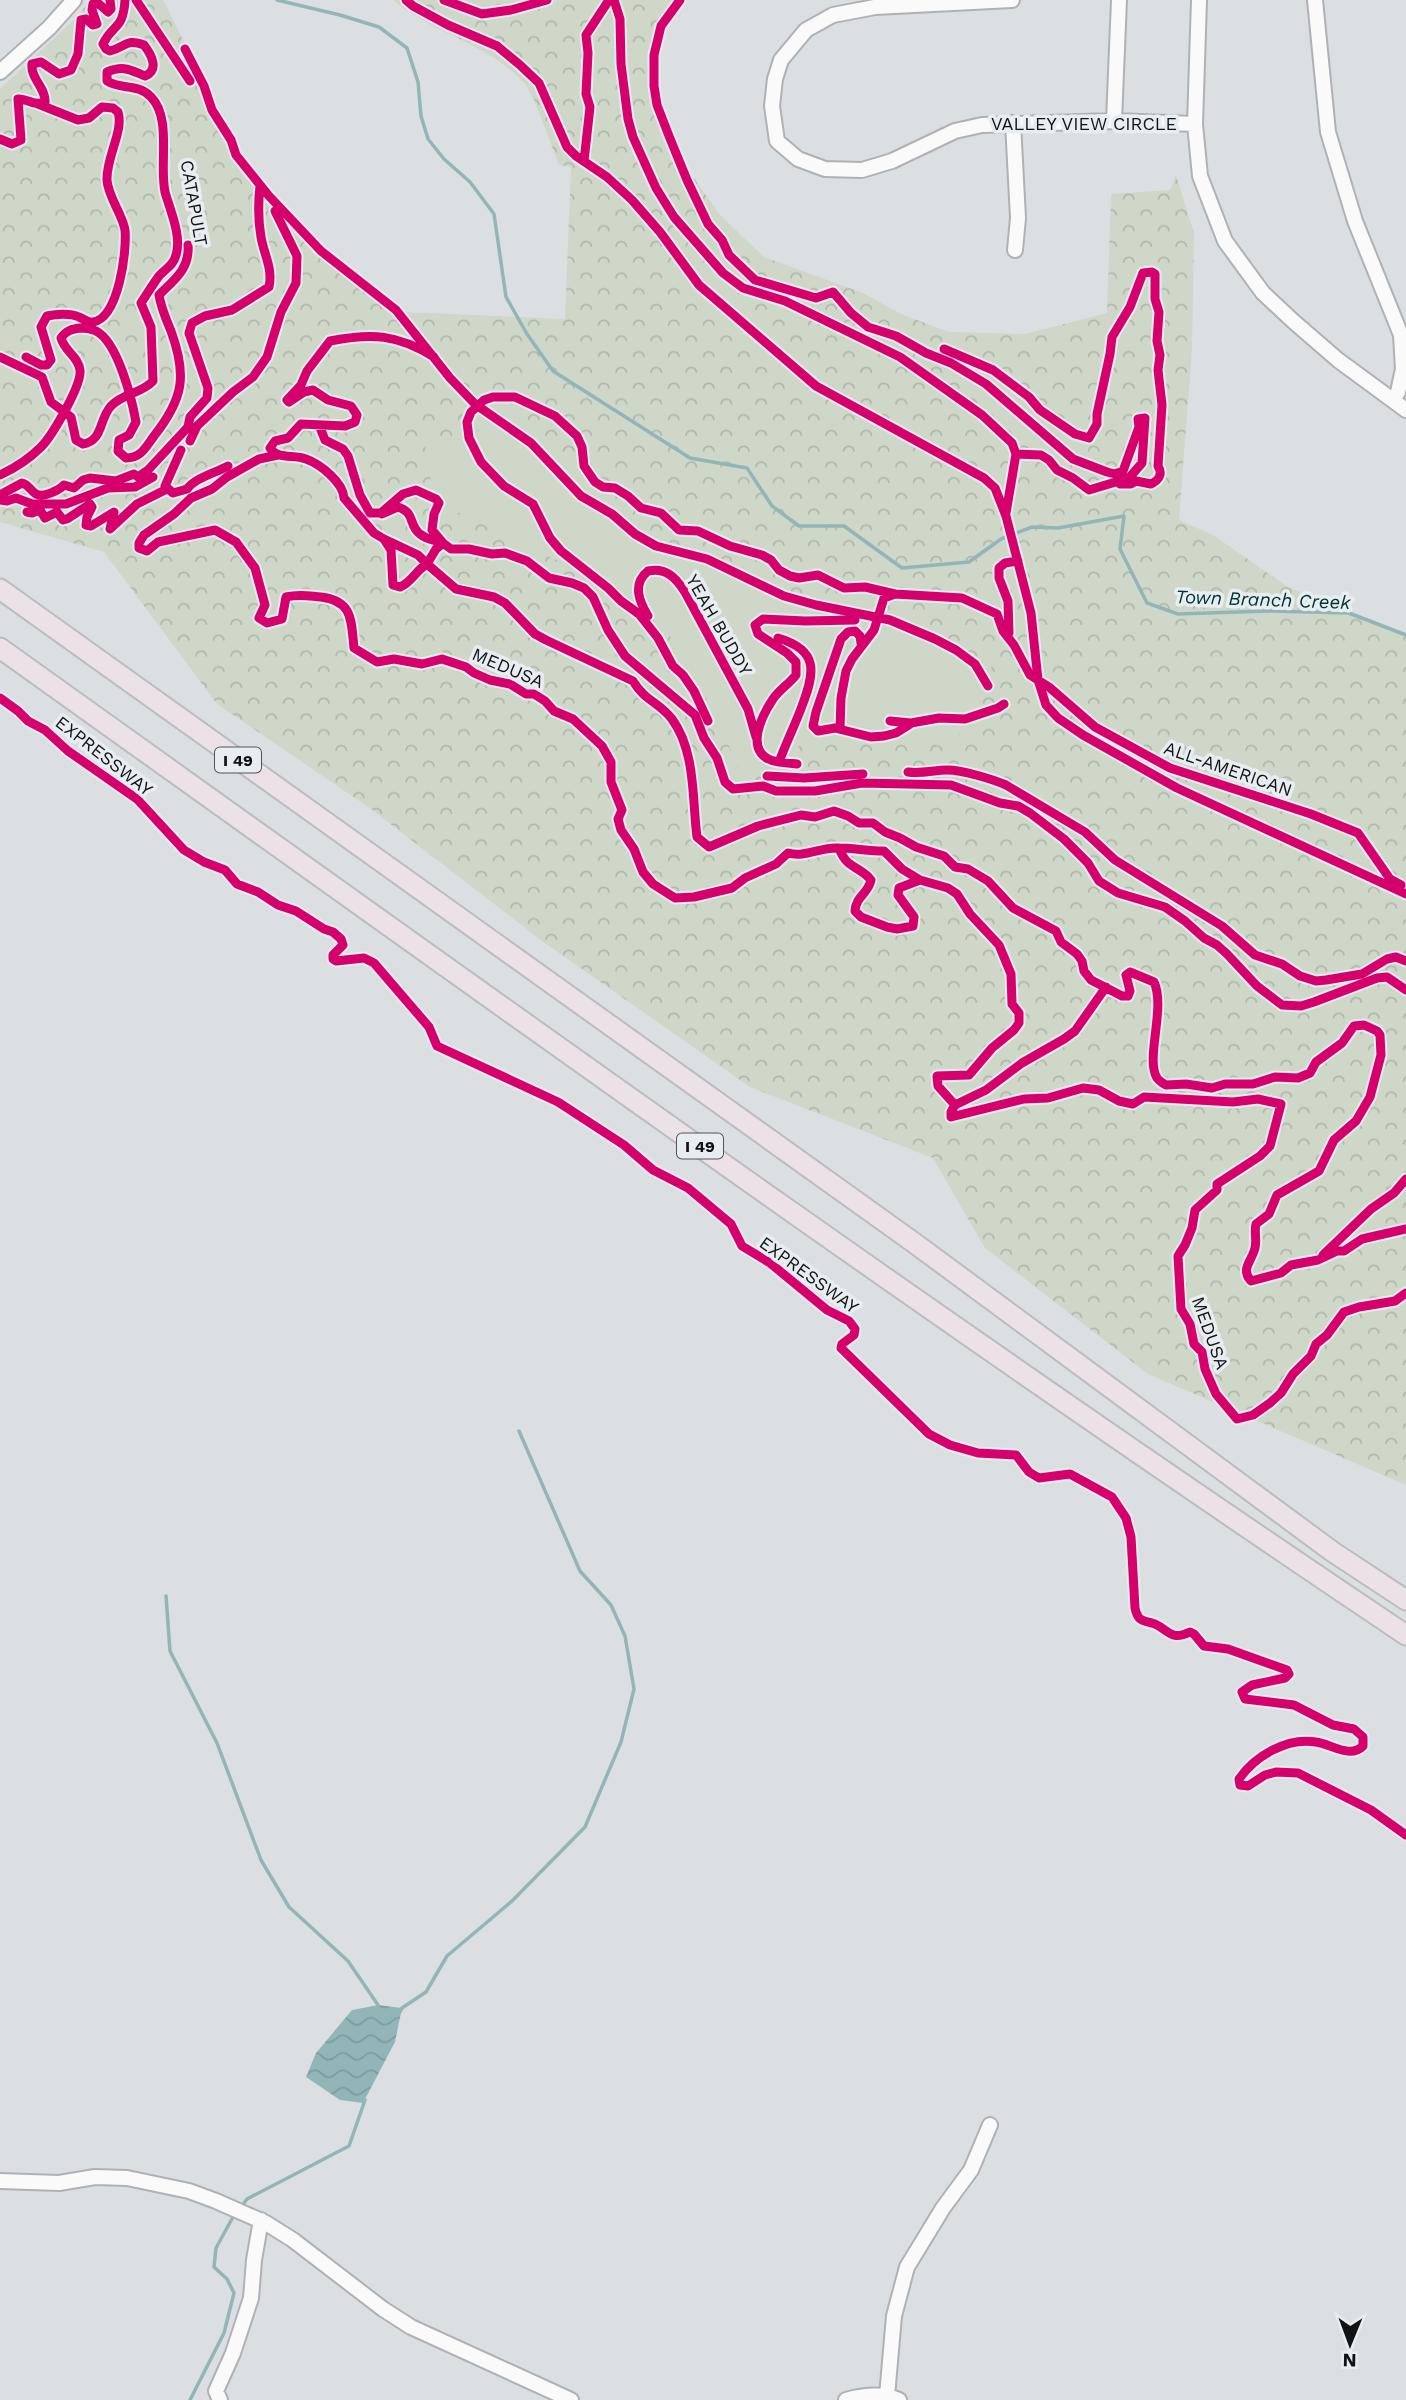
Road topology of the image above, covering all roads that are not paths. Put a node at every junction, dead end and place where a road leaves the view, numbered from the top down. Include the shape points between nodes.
1 (74, 0) edge
2 (1012, 0) edge
3 (1119, 0) edge
4 (1199, 0) edge
5 (1315, 0) edge
6 (0, 72) edge
7 (1114, 121) junction
8 (1013, 123) junction
9 (1195, 124) junction
10 (1015, 250) dead end
11 (1393, 401) junction
12 (1406, 410) edge
13 (0, 589) edge
14 (0, 648) edge
15 (1406, 1600) edge
16 (1406, 1635) edge
17 (990, 2125) dead end
18 (0, 2181) edge
19 (261, 2220) junction
20 (893, 2398) edge
21 (220, 2400) edge
22 (571, 2400) edge
23 (846, 2400) edge

1 - 6 street
2 - 8 street, VALLEY VIEW CIRCLE via 875,7 833,15 806,30 781,60 772,106 777,141 798,159 825,169 862,170 892,162 954,131
3 - 7 street
4 - 9 street
5 - 11 street via 1328,132 1355,221 1401,335 1404,369
7 - 8 street, VALLEY VIEW CIRCLE
7 - 9 street, VALLEY VIEW CIRCLE
8 - 10 street via 1018,218
9 - 11 street via 1200,176 1225,241 1263,293 1338,360
11 - 12 street
13 - 15 highway, I 49 via 1050,1341 1290,1522
14 - 16 highway, I 49 via 1026,1376
17 - 20 street via 971,2170 906,2267 894,2316
18 - 19 street via 127,2178 189,2191
19 - 21 street via 251,2298 216,2391
19 - 22 street via 411,2327
20 - 23 street via 857,2396

